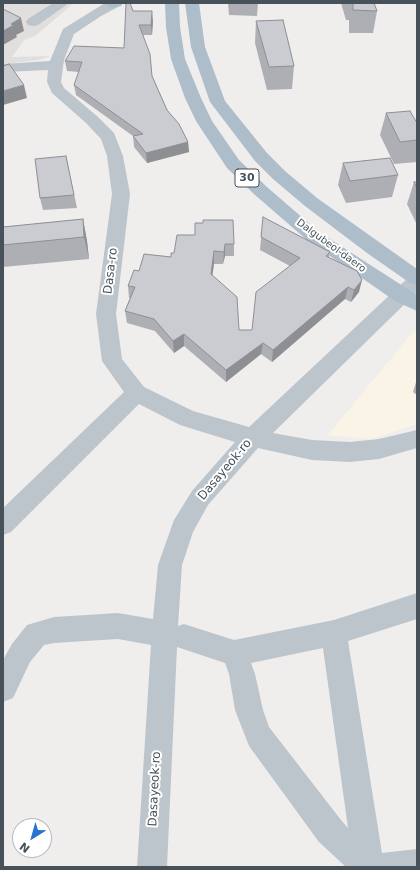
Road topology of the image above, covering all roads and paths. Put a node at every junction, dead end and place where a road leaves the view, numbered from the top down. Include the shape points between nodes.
1 (62, 3) edge
2 (114, 3) edge
3 (172, 3) edge
4 (192, 3) edge
5 (33, 22) dead end
6 (56, 65) junction
7 (3, 68) edge
8 (413, 290) edge
9 (138, 393) junction
10 (253, 438) junction
11 (417, 439) edge
12 (3, 524) edge
13 (417, 606) edge
14 (152, 632) dead end
15 (334, 633) junction
16 (184, 637) dead end
17 (234, 653) junction
18 (3, 688) edge
19 (417, 864) edge
20 (152, 867) edge
21 (368, 867) edge
22 (386, 867) edge

1 - 5 street
2 - 6 street, Dasa-ro via 68,32
3 - 8 main road, Dalgubeol-daero / 30 via 178,59 204,121 233,164 313,236
4 - 8 main road, Dalgubeol-daero / 30 via 198,47 218,102 261,157 279,175 373,248
6 - 7 street
6 - 9 street, Dasa-ro via 54,82 57,90 108,137 116,156 121,194 106,314 112,361
8 - 10 street, Dasayeok-ro
9 - 10 street via 188,419
9 - 12 street
10 - 11 street via 312,450 350,452 379,449
10 - 20 street, Dasayeok-ro via 200,498 182,528 170,565 160,694
13 - 15 street
14 - 18 street via 118,626 54,630 36,634 21,652
15 - 17 street
15 - 21 street
16 - 17 street
17 - 21 street via 242,674 249,710 259,736 330,831
19 - 22 street

